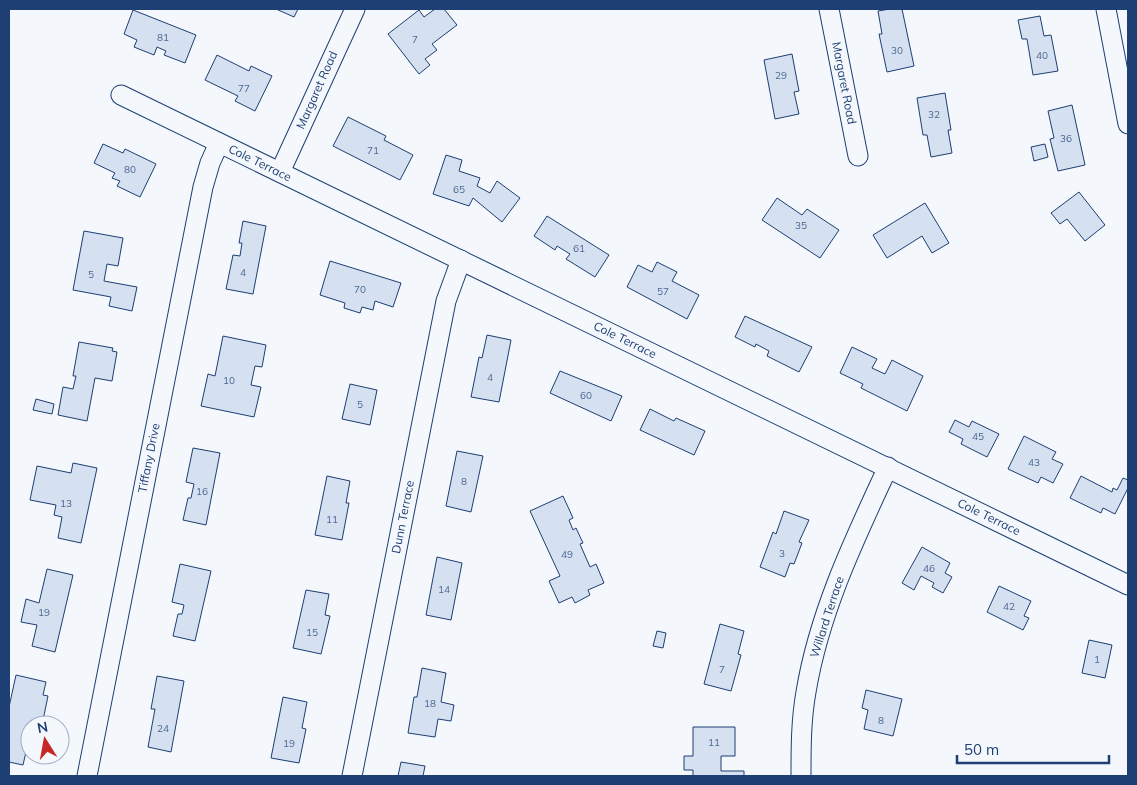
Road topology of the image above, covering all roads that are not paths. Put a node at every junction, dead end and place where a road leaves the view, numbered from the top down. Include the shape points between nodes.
1 (355, 9) edge
2 (829, 9) edge
3 (1106, 9) edge
4 (121, 95) dead end
5 (1128, 124) edge
6 (219, 143) junction
7 (858, 156) dead end
8 (280, 172) junction
9 (461, 260) junction
10 (888, 468) junction
11 (1128, 585) edge
12 (87, 776) edge
13 (352, 776) edge
14 (801, 776) edge

1 - 8 street, Margaret Road
2 - 7 street, Margaret Road
3 - 5 street
4 - 6 street, Cole Terrace
6 - 8 street, Cole Terrace
6 - 12 street, Tiffany Drive via 203,187
8 - 9 street, Cole Terrace
9 - 10 street, Cole Terrace
9 - 13 street, Dunn Terrace via 446,300
10 - 11 street, Cole Terrace
10 - 14 street, Willard Terrace via 847,558 820,634 806,693

